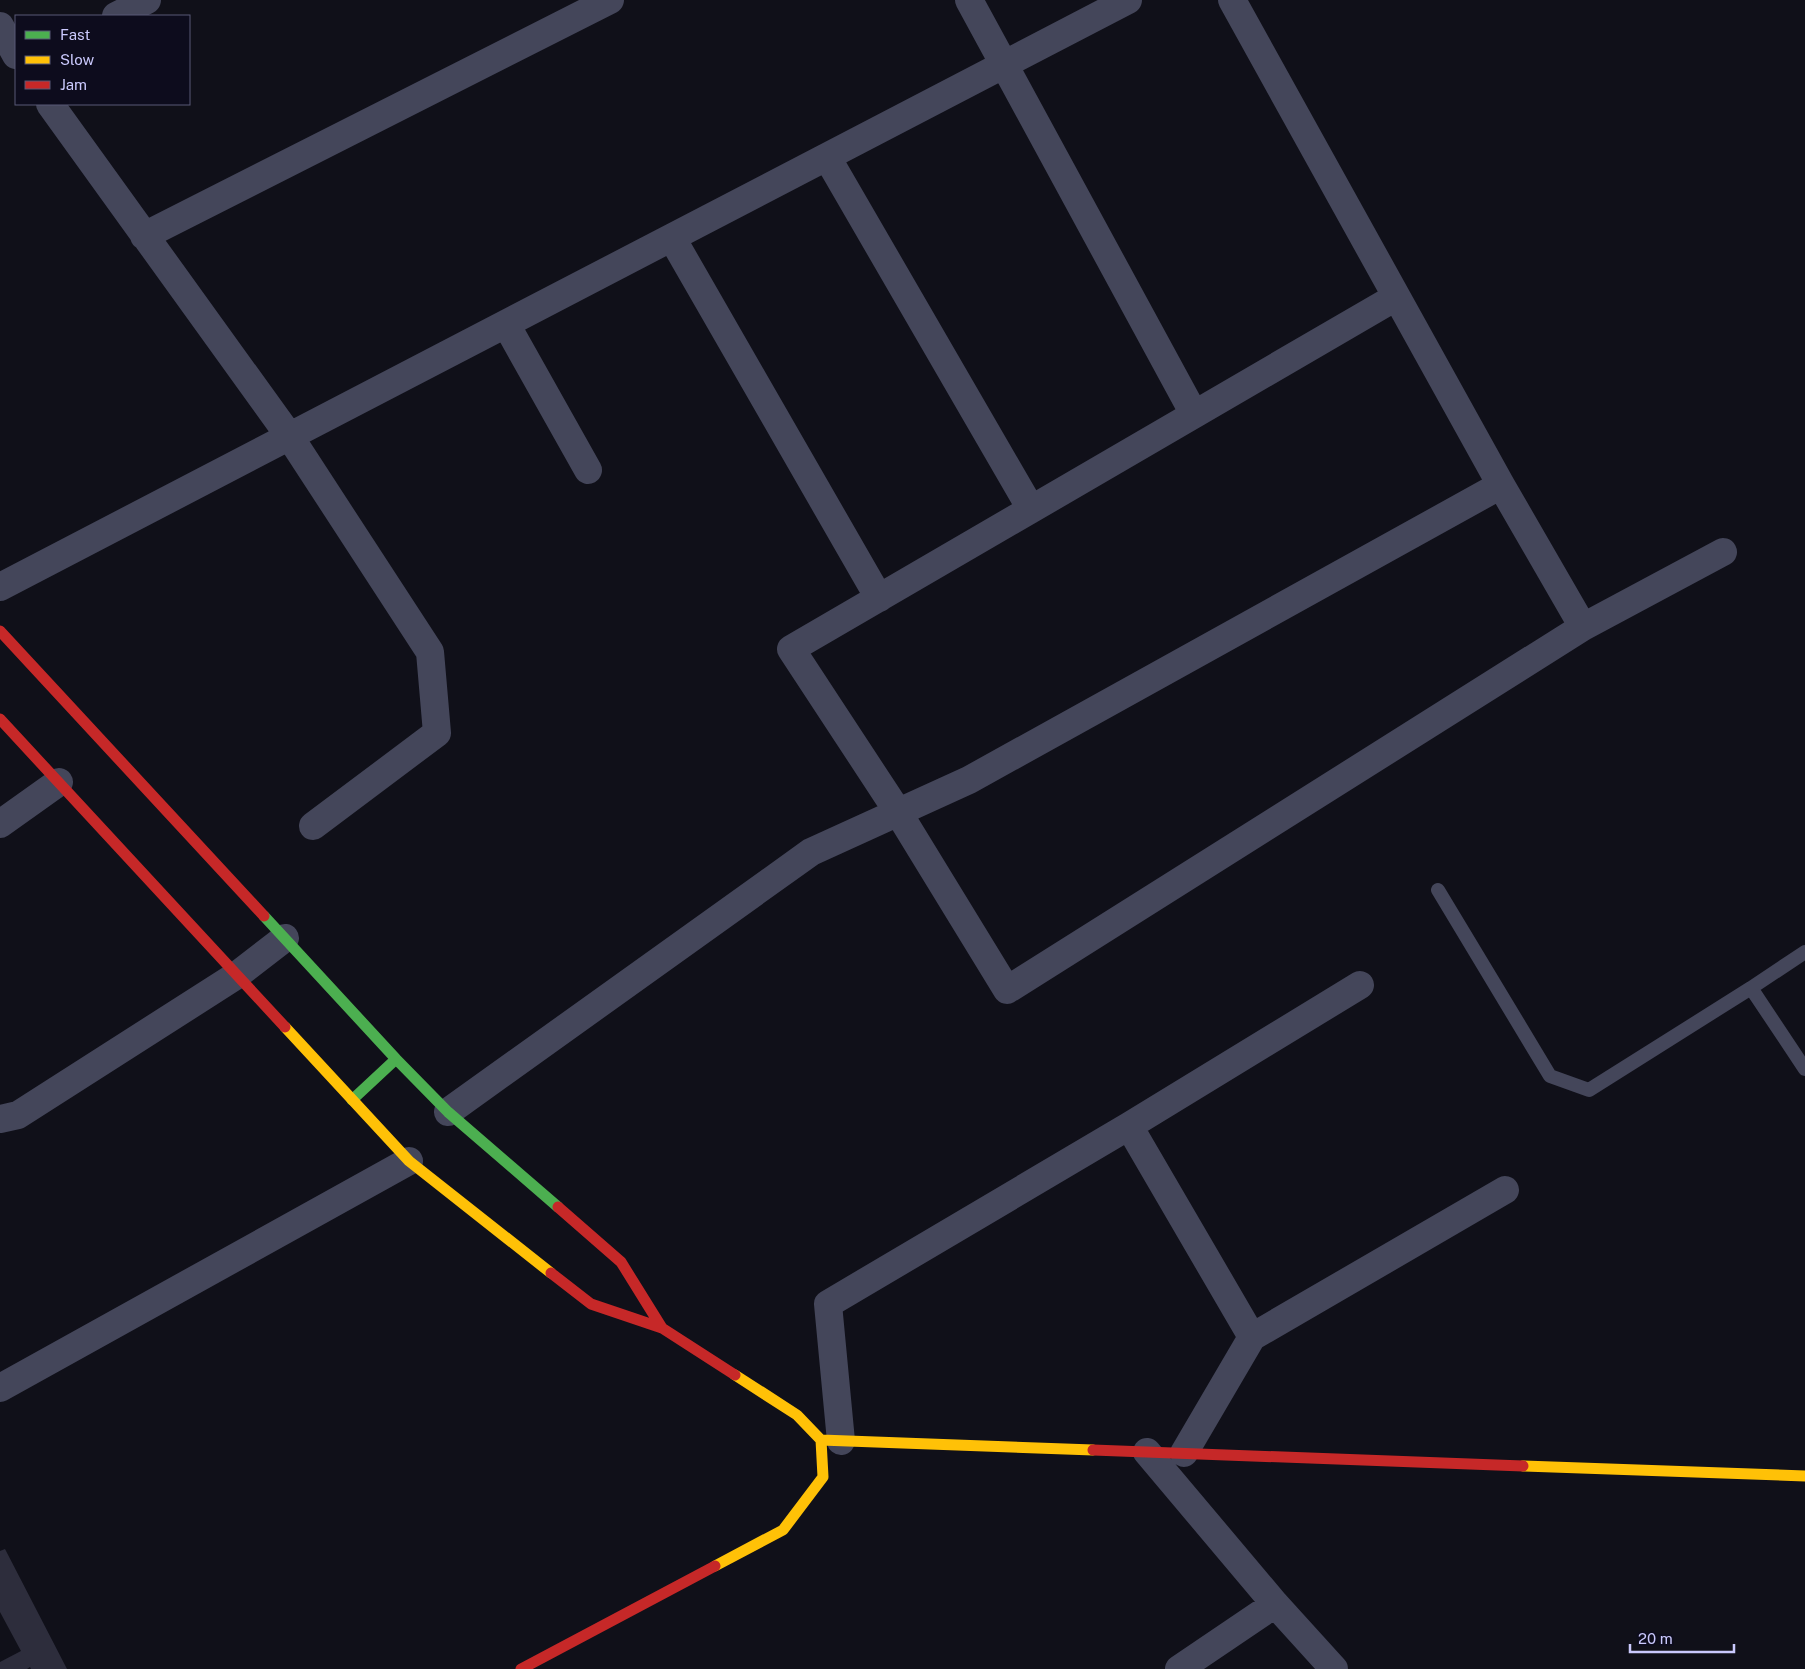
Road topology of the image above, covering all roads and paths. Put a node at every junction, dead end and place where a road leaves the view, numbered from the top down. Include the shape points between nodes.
1 (147, 0) edge
2 (610, 0) edge
3 (969, 0) edge
4 (1128, 0) edge
5 (1232, 0) edge
6 (118, 15) edge
7 (0, 26) edge
8 (15, 52) edge
9 (1005, 64) junction
10 (51, 105) edge
11 (827, 157) junction
12 (144, 236) junction
13 (672, 238) junction
14 (1396, 297) junction
15 (506, 324) junction
16 (1194, 414) junction
17 (290, 437) junction
18 (588, 470) dead end
19 (1501, 485) junction
20 (1031, 509) junction
21 (1723, 552) dead end
22 (0, 587) edge
23 (879, 598) junction
24 (1583, 626) junction
25 (0, 631) edge
26 (0, 719) edge
27 (59, 782) junction
28 (898, 812) junction
29 (0, 824) edge
30 (313, 826) dead end
31 (1438, 890) dead end
32 (285, 938) junction
33 (1805, 952) edge
34 (237, 975) junction
35 (1360, 985) dead end
36 (1751, 988) junction
37 (396, 1059) junction
38 (1805, 1069) edge
39 (352, 1100) junction
40 (448, 1112) junction
41 (0, 1120) edge
42 (1129, 1126) junction
43 (409, 1161) junction
44 (1504, 1190) dead end
45 (662, 1328) junction
46 (1252, 1337) junction
47 (0, 1388) edge
48 (831, 1440) junction
49 (1147, 1452) junction
50 (1184, 1453) junction
51 (1805, 1476) edge
52 (1275, 1604) junction
53 (521, 1669) edge
54 (1179, 1669) edge
55 (1334, 1669) edge

1 - 6 street
2 - 12 street
3 - 9 street
4 - 9 street
5 - 14 street
7 - 8 street
9 - 11 street
9 - 16 street
10 - 12 street
11 - 13 street
11 - 20 street
12 - 17 street
13 - 15 street
13 - 23 street
14 - 16 street
14 - 19 street
15 - 17 street
15 - 18 street
16 - 20 street
17 - 22 street
17 - 30 street via 430,652 437,733
19 - 24 street
19 - 28 street via 969,780
20 - 23 street
21 - 24 street
23 - 28 street via 791,649
24 - 28 street via 1007,990
25 - 32 main road
26 - 27 main road
27 - 29 street
27 - 34 main road
28 - 40 street via 812,852
31 - 36 lane via 1550,1076 1589,1090
32 - 34 street
32 - 37 main road
33 - 36 lane
34 - 39 main road
34 - 41 street via 18,1116
35 - 42 street
36 - 38 lane
37 - 39 main road
37 - 40 main road
39 - 43 main road
40 - 45 main road via 621,1262
42 - 46 street
42 - 48 street via 828,1304
43 - 45 main road via 591,1304
43 - 47 street
44 - 46 street
45 - 48 main road
46 - 50 street
48 - 49 main road
48 - 53 main road via 824,1477 783,1530
49 - 50 main road
49 - 52 street
50 - 51 main road
52 - 54 street
52 - 55 street

